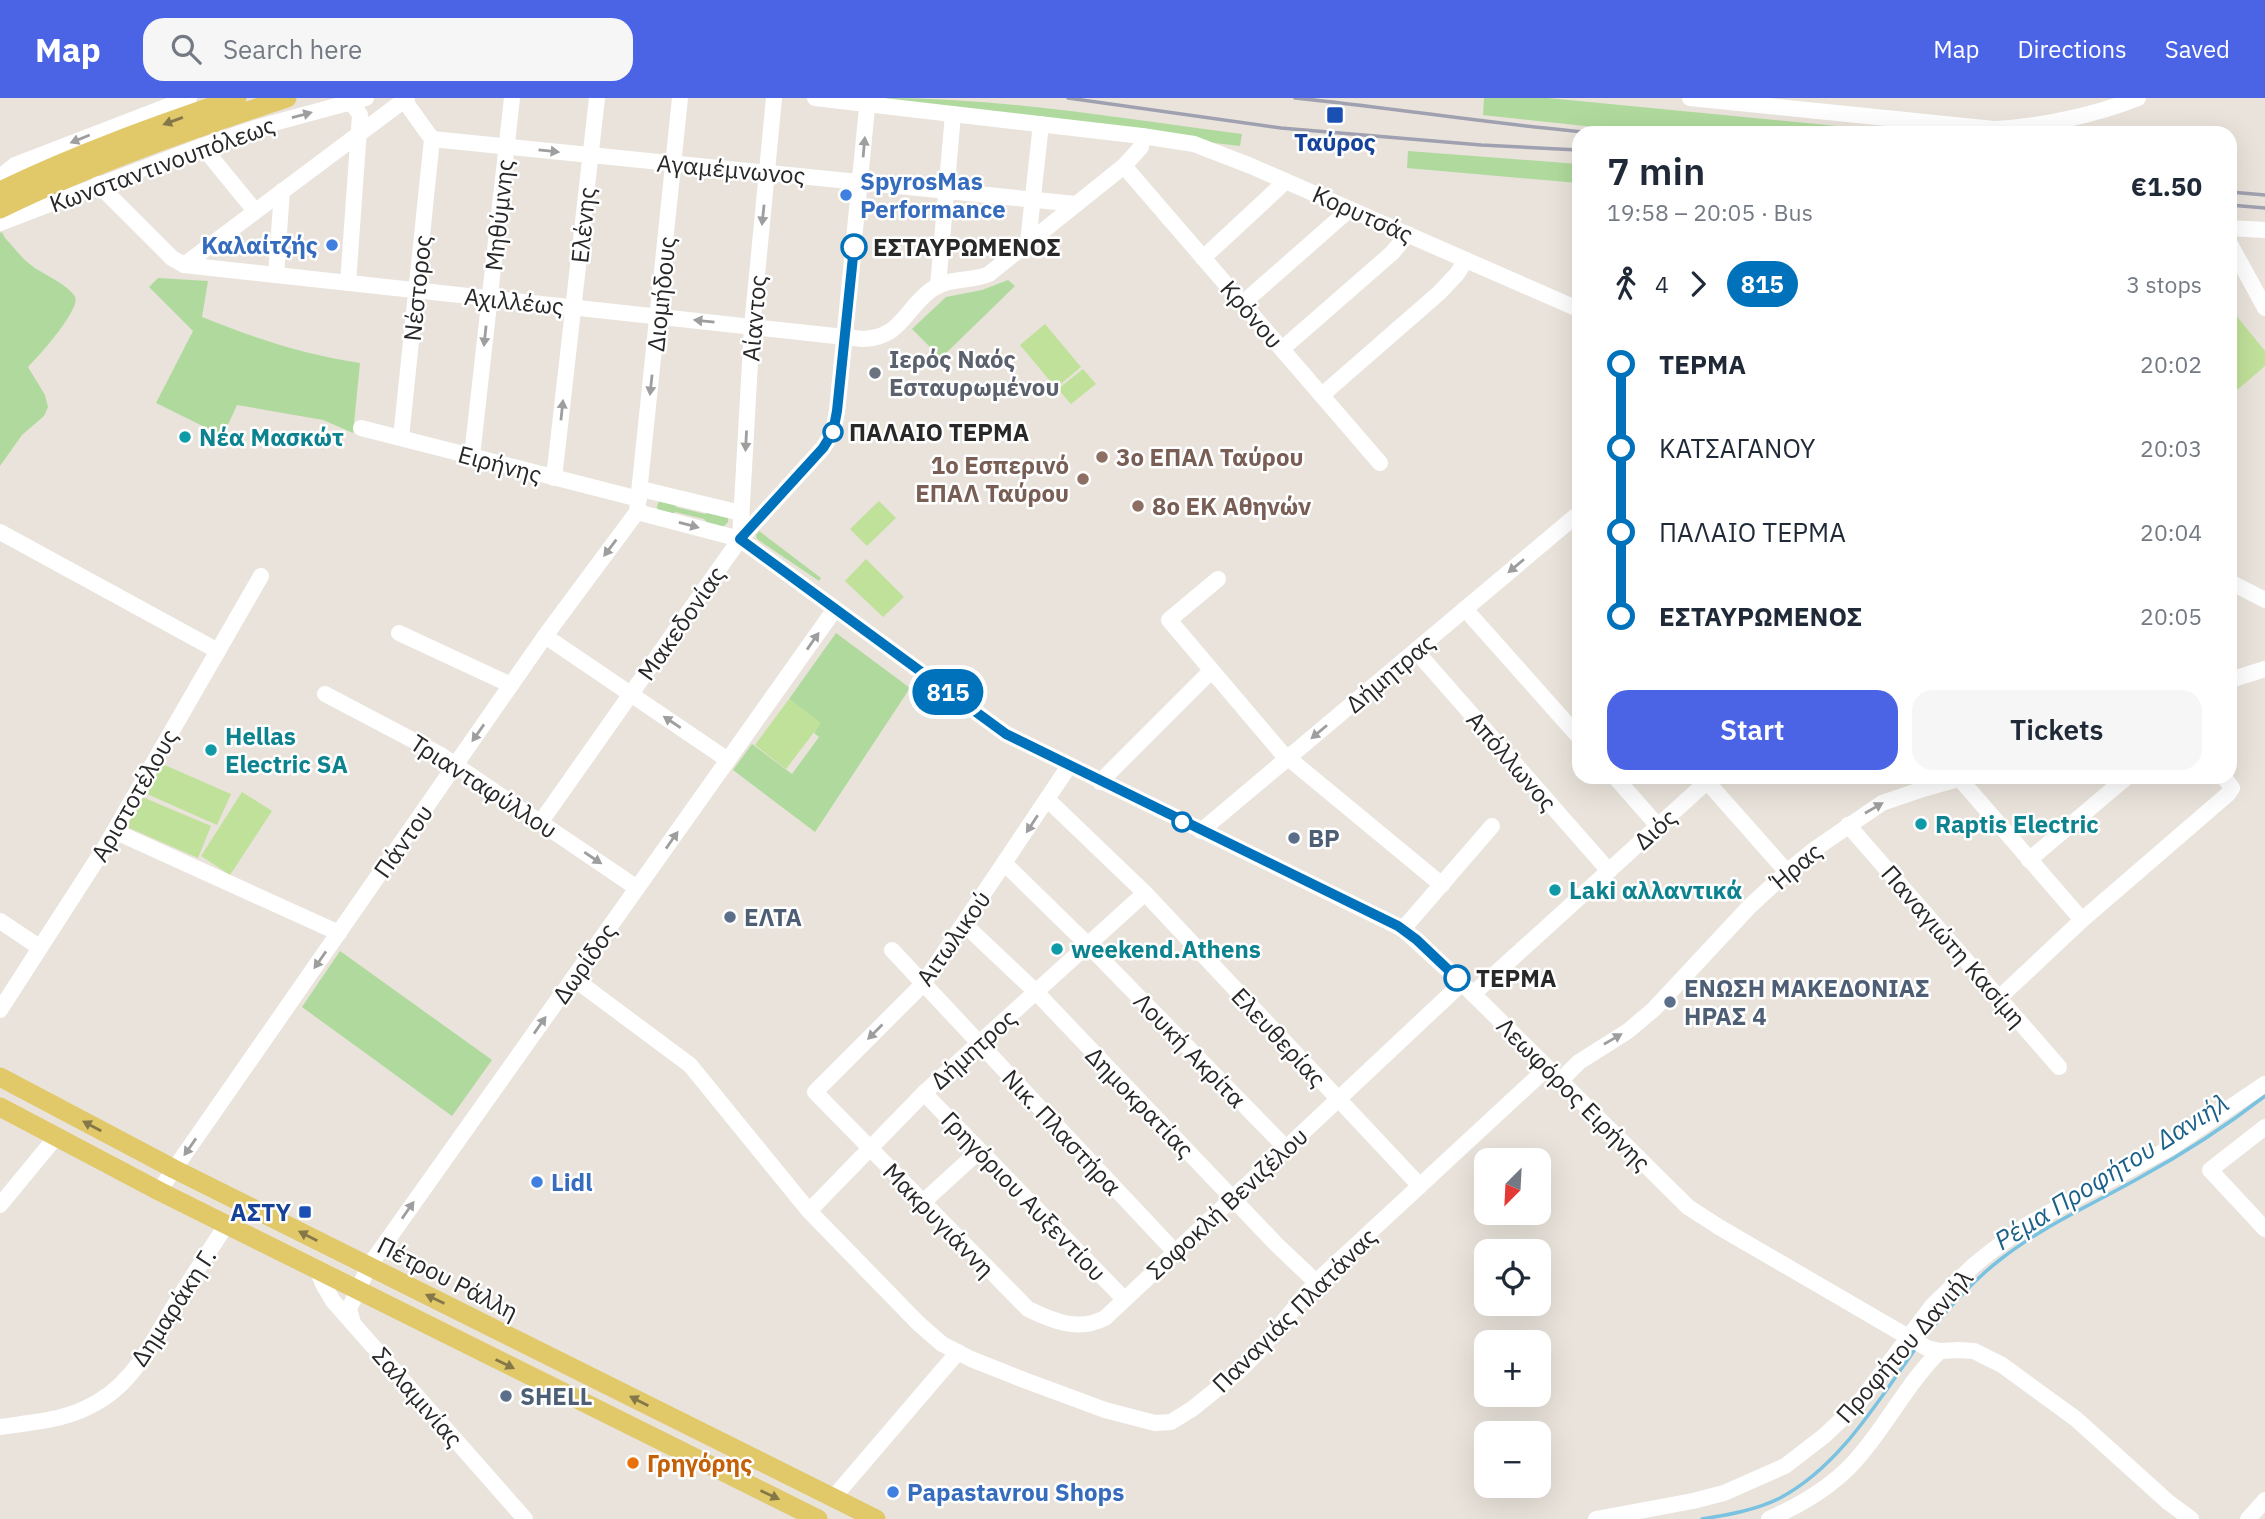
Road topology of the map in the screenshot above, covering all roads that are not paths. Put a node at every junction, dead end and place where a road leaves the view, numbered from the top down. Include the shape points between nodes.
1 (190, 98) edge
2 (237, 98) edge
3 (287, 98) edge
4 (366, 98) edge
5 (512, 98) edge
6 (597, 98) edge
7 (680, 98) edge
8 (774, 98) edge
9 (815, 98) edge
10 (1690, 98) edge
11 (406, 99) edge
12 (2132, 99) edge
13 (868, 101) edge
14 (349, 103) junction
15 (953, 114) junction
16 (1041, 124) junction
17 (1965, 126) edge
18 (2049, 126) edge
19 (358, 135) junction
20 (1142, 136) junction
21 (432, 139) junction
22 (202, 146) junction
23 (506, 147) junction
24 (590, 156) junction
25 (674, 164) junction
26 (1124, 166) junction
27 (767, 172) junction
28 (0, 177) edge
29 (860, 181) junction
30 (1286, 181) junction
31 (98, 184) junction
32 (947, 190) junction
33 (0, 191) edge
34 (282, 191) junction
35 (1033, 199) junction
36 (1076, 204) junction
37 (0, 209) edge
38 (1350, 209) junction
39 (255, 211) junction
40 (0, 223) edge
41 (2237, 228) edge
42 (2265, 230) edge
43 (1408, 234) junction
44 (1028, 242) junction
45 (2237, 257) edge
46 (1203, 258) junction
47 (1466, 260) junction
48 (184, 265) junction
49 (276, 275) junction
50 (348, 283) junction
51 (938, 286) junction
52 (416, 290) junction
53 (489, 298) junction
54 (1243, 303) junction
55 (1572, 306) edge
56 (573, 307) junction
57 (2265, 308) edge
58 (658, 317) junction
59 (752, 327) junction
60 (845, 337) junction
61 (1282, 349) junction
62 (1322, 395) junction
63 (361, 428) dead end
64 (401, 438) junction
65 (472, 456) junction
66 (1380, 463) dead end
67 (554, 478) junction
68 (639, 500) junction
69 (741, 513) junction
70 (1572, 519) edge
71 (0, 532) edge
72 (740, 539) junction
73 (261, 576) dead end
74 (1218, 579) dead end
75 (2237, 586) edge
76 (2265, 600) edge
77 (835, 609) junction
78 (1465, 610) junction
79 (399, 632) dead end
80 (545, 636) junction
81 (1416, 651) junction
82 (218, 652) junction
83 (2265, 669) edge
84 (1211, 671) junction
85 (2237, 678) edge
86 (511, 685) junction
87 (324, 694) dead end
88 (631, 694) junction
89 (1572, 729) edge
90 (1288, 758) junction
91 (728, 760) junction
92 (455, 765) junction
93 (1069, 766) junction
94 (1100, 782) junction
95 (1621, 784) edge
96 (1701, 784) edge
97 (1712, 784) edge
98 (1942, 784) edge
99 (1967, 784) edge
100 (2119, 784) edge
101 (2228, 784) edge
102 (1048, 800) junction
103 (540, 823) junction
104 (1492, 825) dead end
105 (1658, 825) junction
106 (1848, 825) junction
107 (114, 831) junction
108 (1201, 831) junction
109 (2029, 860) junction
110 (1005, 864) junction
111 (1609, 871) junction
112 (1787, 872) junction
113 (1442, 885) junction
114 (637, 888) junction
115 (1145, 893) junction
116 (2082, 920) junction
117 (0, 921) edge
118 (964, 924) junction
119 (1403, 929) junction
120 (339, 933) junction
121 (1088, 945) junction
122 (40, 947) junction
123 (892, 950) dead end
124 (573, 978) junction
125 (923, 984) junction
126 (1468, 989) junction
127 (1036, 992) junction
128 (1999, 998) junction
129 (0, 1010) edge
130 (979, 1044) junction
131 (2059, 1067) dead end
132 (1546, 1068) junction
133 (0, 1077) edge
134 (1560, 1081) junction
135 (2265, 1084) edge
136 (815, 1093) joint
137 (924, 1093) junction
138 (1338, 1100) junction
139 (0, 1107) edge
140 (2265, 1127) edge
141 (56, 1137) junction
142 (1286, 1148) junction
143 (869, 1149) junction
144 (979, 1151) junction
145 (174, 1169) junction
146 (1420, 1186) junction
147 (159, 1191) junction
148 (1232, 1198) junction
149 (922, 1203) junction
150 (0, 1205) edge
151 (809, 1211) junction
152 (226, 1225) junction
153 (2265, 1229) edge
154 (1175, 1252) junction
155 (369, 1266) junction
156 (318, 1271) junction
157 (1315, 1282) junction
158 (356, 1290) junction
159 (1124, 1299) junction
160 (354, 1323) junction
161 (1078, 1325) joint
162 (1922, 1344) junction
163 (958, 1353) junction
164 (0, 1427) edge
165 (834, 1497) junction
166 (2265, 1500) edge
167 (525, 1519) edge
168 (818, 1519) edge
169 (876, 1519) edge
170 (1596, 1519) edge
171 (1769, 1519) edge
172 (2192, 1519) edge
173 (2248, 1519) edge

1 -> 28 street via 15,166
2 -> 33 main road
3 - 37 main road via 109,162
4 - 14 street, Κωνσταντινουπόλεως
5 - 23 street, Μηθύμνης
6 - 24 street, Ελένης
7 - 25 street, Διομήδους
8 - 27 street, Αίαντος
9 - 13 street
10 - 17 street
11 - 19 street
11 - 21 street
12 - 18 street
13 - 15 street
29 -> 13 street, Μακεδονίας
14 - 19 street via 358,110
22 -> 14 street, Κωνσταντινουπόλεως
15 - 16 street
15 - 32 street
16 - 20 street
16 - 35 street
19 - 34 street
19 - 50 street
20 - 26 street via 1140,147
20 - 30 street, Κορυτσάς via 1194,144
21 - 23 street, Αγαμέμνωνος
21 - 52 street, Νέστορος
22 - 31 street, Κωνσταντινουπόλεως
22 - 39 street
23 -> 24 street, Αγαμέμνωνος
23 - 53 street, Μηθύμνης
24 - 25 street, Αγαμέμνωνος
24 - 56 street, Ελένης
25 - 27 street, Αγαμέμνωνος
25 - 58 street, Διομήδους
26 - 36 street
26 - 46 street, Κρόνου
27 - 29 street, Αγαμέμνωνος
27 -> 59 street, Αίαντος
29 - 32 street, Αγαμέμνωνος
29 - 60 street, Μακεδονίας
30 - 38 street, Κορυτσάς
30 - 46 street
31 - 40 street, Κωνσταντινουπόλεως
31 - 48 street
32 - 35 street, Αγαμέμνωνος
32 - 51 street
34 - 39 street
34 - 49 street
35 - 36 street, Αγαμέμνωνος
35 - 44 street
36 - 44 street
38 - 43 street, Κορυτσάς
38 - 54 street
39 - 48 street
41 - 42 street
43 - 47 street, Κορυτσάς
43 - 61 street
44 - 51 street via 982,277
45 - 57 street
46 - 54 street, Κρόνου
47 - 55 street, Κορυτσάς
47 - 62 street via 1439,293
48 - 49 street, Αχιλλέως
49 - 50 street, Αχιλλέως
50 - 52 street, Αχιλλέως
51 - 60 street, Αχιλλέως via 884,337
52 - 53 street, Αχιλλέως
52 - 64 street, Νέστορος
53 - 56 street, Αχιλλέως
53 -> 65 street, Μηθύμνης
54 - 61 street, Κρόνου
56 - 58 street, Αχιλλέως
67 -> 56 street, Ελένης
59 -> 58 street, Αχιλλέως
58 -> 68 street, Διομήδους
59 - 60 street, Αχιλλέως
59 -> 69 street, Αίαντος
60 - 72 street, Μακεδονίας via 831,436
61 - 62 street, Κρόνου
62 - 66 street, Κρόνου
63 - 64 street, Ειρήνης
64 - 65 street, Ειρήνης
65 - 67 street, Ειρήνης
67 - 68 street, Ειρήνης
68 - 69 street, Ειρήνης
68 -> 72 street, Ειρήνης
68 -> 80 street, Πάντου
69 - 72 street, Αίαντος
70 -> 78 street, Δήμητρας
71 - 82 street
72 - 77 street, Λεωφόρος Ειρήνης
72 - 88 street, Μακεδονίας
73 - 82 street, Αριστοτέλους
74 - 84 street via 1169,620
75 - 76 street
91 -> 77 street, Δωρίδος
77 - 93 street, Λεωφόρος Ειρήνης via 998,729
78 - 81 street, Δήμητρας
78 - 89 street
79 - 86 street
80 - 86 street, Πάντου
80 - 88 street
81 -> 90 street, Δήμητρας
81 - 111 street, Απόλλωνος
82 - 107 street, Αριστοτέλους
83 - 85 street
84 - 90 street
84 - 94 street
86 -> 92 street, Πάντου
87 - 92 street, Τριανταφύλλου
91 -> 88 street
88 - 103 street, Μακεδονίας
90 - 108 street, Δήμητρας
90 - 113 street
114 -> 91 street, Δωρίδος
92 - 103 street, Τριανταφύλλου
92 - 120 street, Πάντου
93 - 94 street, Λεωφόρος Ειρήνης
93 - 102 street, Αιτωλικού
94 - 108 street, Λεωφόρος Ειρήνης
95 - 105 street
96 - 105 street, Διός
97 - 112 street
106 -> 98 street, Ήρας via 1893,799
99 - 109 street
100 - 109 street
101 - 116 street via 2228,794
102 -> 110 street, Αιτωλικού
102 - 115 street, Ελευθερίας
103 -> 114 street, Τριανταφύλλου
104 - 113 street
105 - 111 street, Διός
106 - 112 street, Ήρας
106 - 128 street, Παναγιώτη Κασίμη
107 - 120 street
107 - 122 street, Αριστοτέλους
108 - 119 street, Λεωφόρος Ειρήνης
109 - 116 street
110 - 118 street, Αιτωλικού
110 - 121 street, Λουκή Ακρίτα
111 - 126 street, Διός
134 -> 112 street, Ήρας via 1579,1062 1654,1009
113 - 119 street
114 - 124 street, Δωρίδος
115 - 121 street, Δήμητρος
115 - 138 street, Ελευθερίας
116 - 128 street
117 - 122 street
118 - 125 street, Αιτωλικού
118 - 127 street, Δημοκρατίας
119 - 126 street, Λεωφόρος Ειρήνης
120 -> 145 street, Πάντου
121 - 127 street, Δήμητρος
121 - 142 street, Λουκή Ακρίτα
122 - 129 street, Αριστοτέλους
123 - 125 street, Νικ. Πλαστήρα
124 - 151 street, Παναγιάς Πλατάνας via 690,1065
155 -> 124 street, Δωρίδος
125 - 130 street, Νικ. Πλαστήρα
125 -> 136 street, Αιτωλικού
126 - 132 street, Λεωφόρος Ειρήνης
126 - 138 street, Σοφοκλή Βενιζέλου
127 - 130 street, Δήμητρος
127 - 148 street, Δημοκρατίας
128 - 131 street, Παναγιώτη Κασίμη
130 - 137 street, Δήμητρος
130 - 154 street, Νικ. Πλαστήρα
132 - 134 street, Λεωφόρος Ειρήνης
132 - 146 street, Παναγιάς Πλατάνας
145 -> 133 main road, Πέτρου Ράλλη
134 - 162 street, Λεωφόρος Ειρήνης via 1697,1213
135 - 162 street, Προφήτου Δανιήλ via 2170,1148 2008,1238 1952,1286
136 - 143 street, Μακρυγιάννη
137 - 143 street, Δήμητρος
137 - 144 street, Γρηγόριου Αυξεντίου
138 - 142 street, Σοφοκλή Βενιζέλου
138 - 146 street, Ελευθερίας
139 - 141 main road, Πέτρου Ράλλη
140 - 153 street via 2210,1170
141 - 147 main road, Πέτρου Ράλλη
141 - 150 street
142 - 148 street, Σοφοκλή Βενιζέλου
143 - 149 street, Μακρυγιάννη
143 - 151 street, Δήμητρος
144 - 149 street
144 - 159 street, Γρηγόριου Αυξεντίου
145 - 147 street, Πάντου
155 -> 145 main road, Πέτρου Ράλλη
146 - 157 street, Παναγιάς Πλατάνας
147 - 152 main road, Πέτρου Ράλλη
148 - 154 street, Σοφοκλή Βενιζέλου
148 - 157 street, Δημοκρατίας
149 - 161 street, Μακρυγιάννη via 1028,1309
151 - 163 street, Παναγιάς Πλατάνας via 918,1323
152 - 156 main road, Πέτρου Ράλλη
152 - 164 street, Δημαράκη Γ. via 128,1377 84,1409
154 - 159 street, Σοφοκλή Βενιζέλου
155 - 158 street, Δωρίδος
165 -> 155 main road, Πέτρου Ράλλη
156 - 158 main road, Πέτρου Ράλλη
156 - 160 street, Σαλαμινίας via 330,1298
157 - 163 street, Παναγιάς Πλατάνας via 1248,1363 1171,1422 1145,1421 1105,1409
158 - 160 street, Δωρίδος via 349,1309
158 -> 168 main road, Πέτρου Ράλλη
159 - 161 street, Σοφοκλή Βενιζέλου via 1105,1318
160 - 167 street, Σαλαμινίας
162 - 170 street, Προφήτου Δανιήλ via 1886,1370 1858,1404 1785,1466 1724,1493
162 - 171 street via 1926,1365 1852,1464 1821,1490
162 - 172 street, Λεωφόρος Ειρήνης via 1974,1351 2002,1365 2076,1419
163 - 165 street
165 - 169 main road, Πέτρου Ράλλη
166 - 173 street

